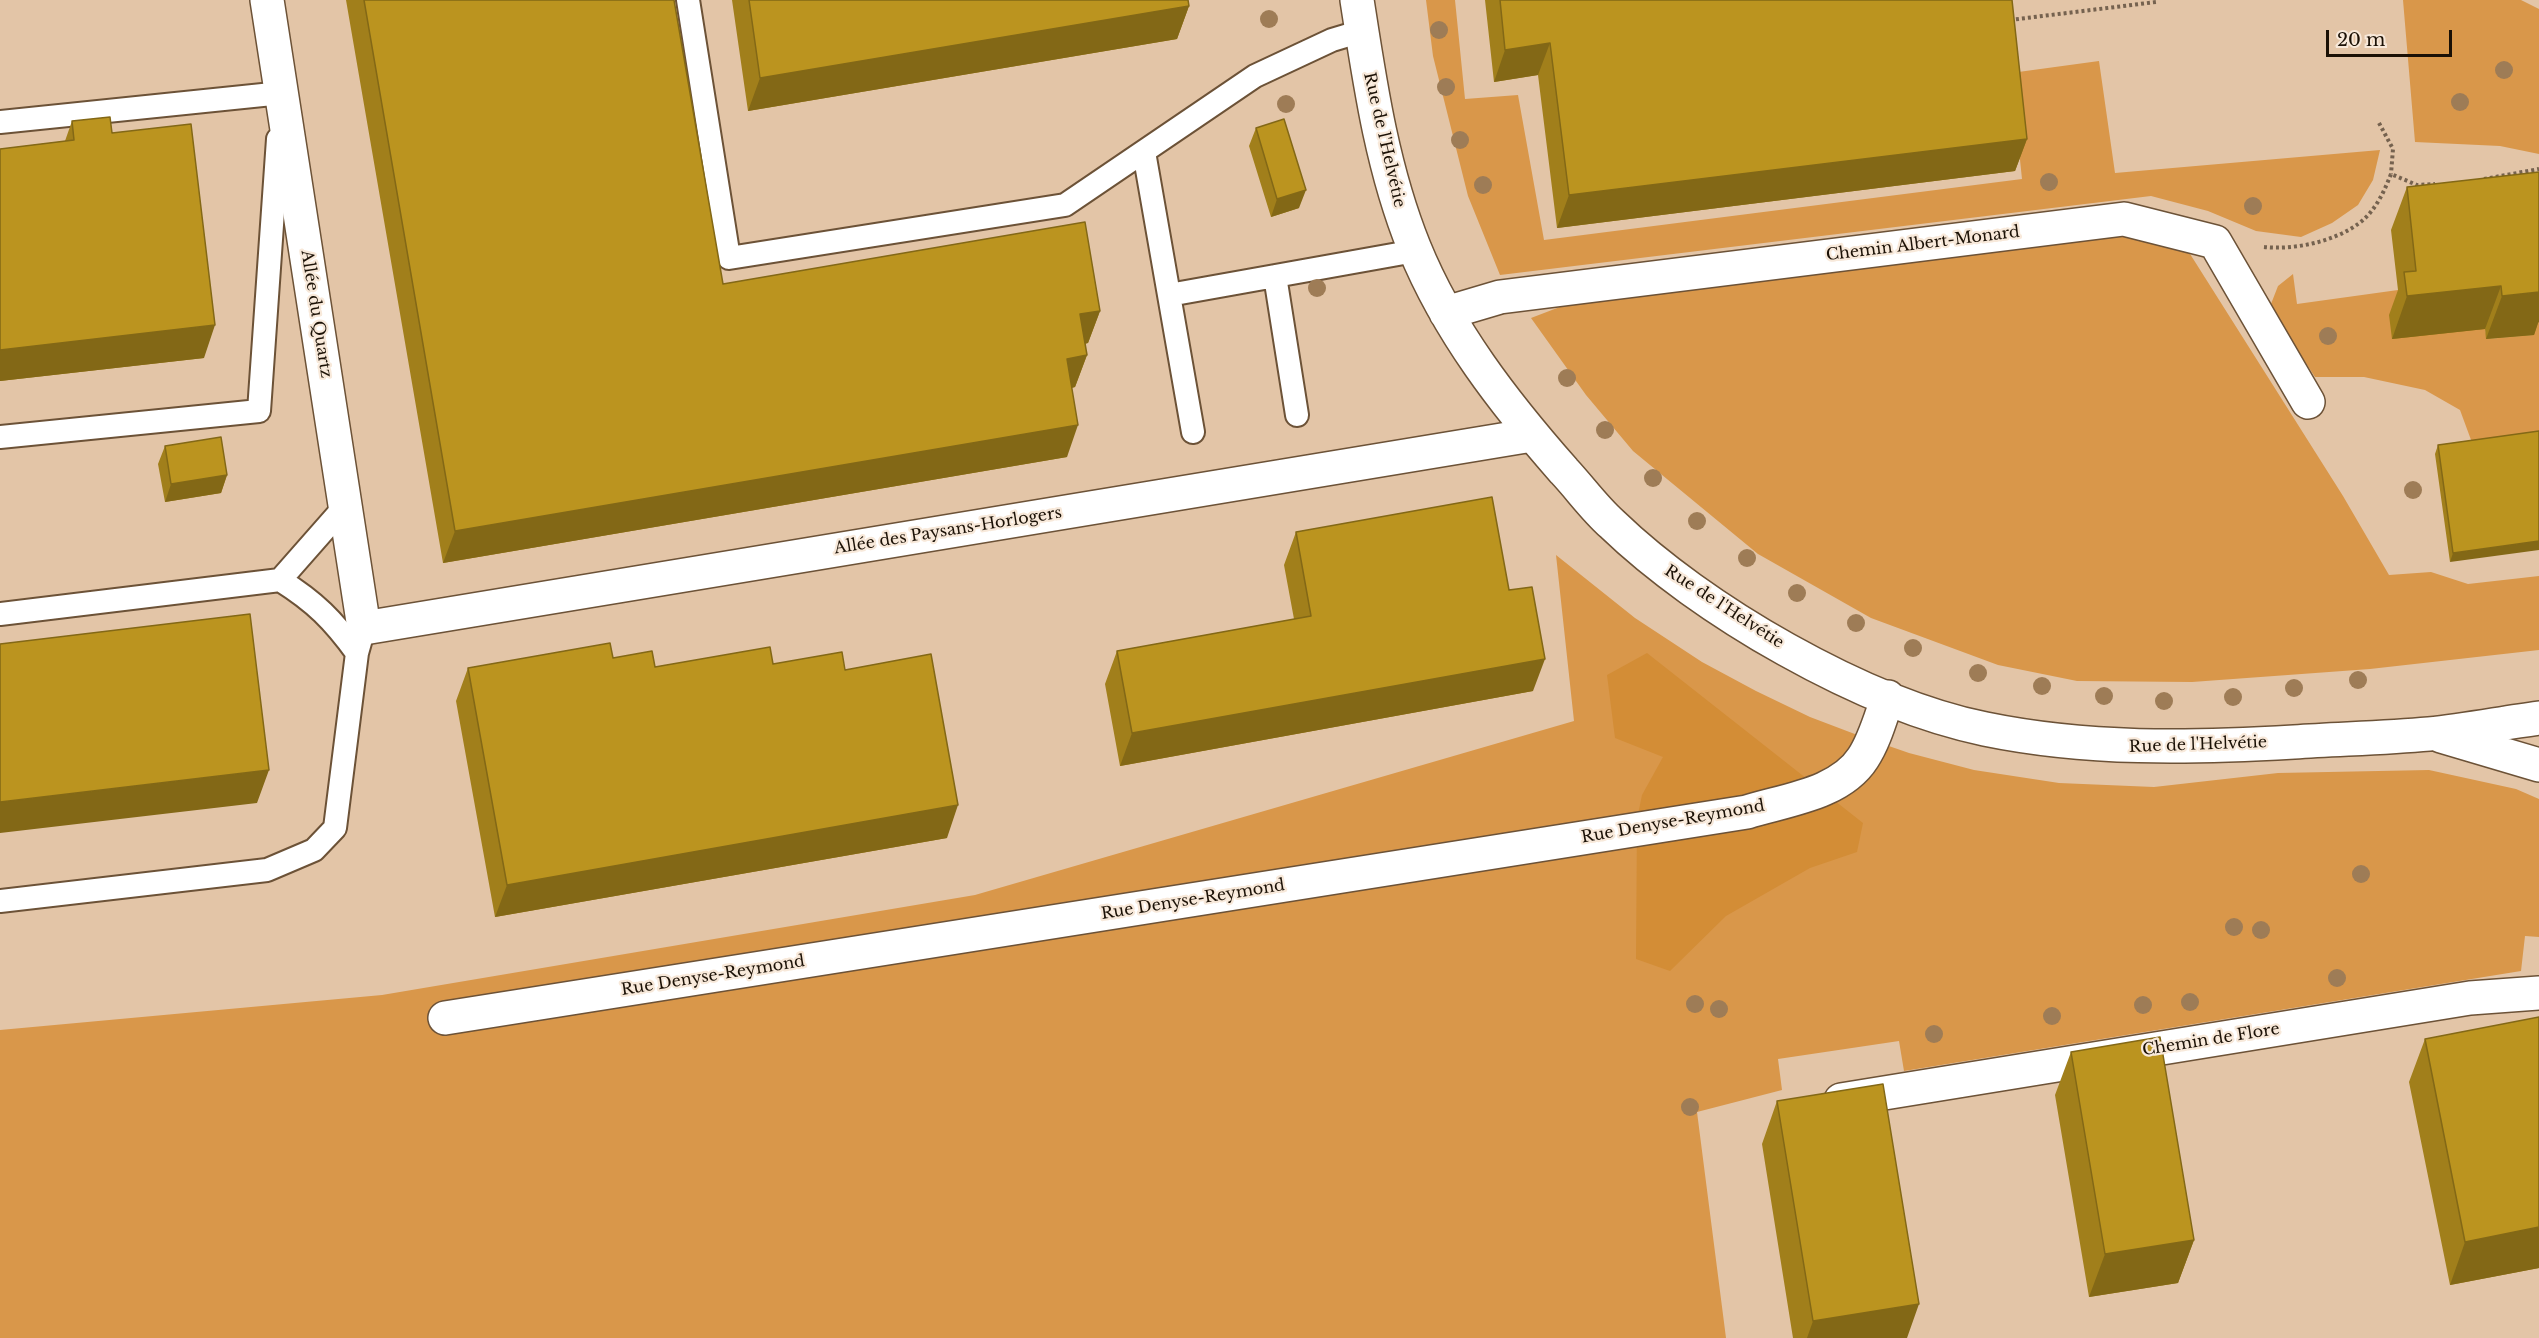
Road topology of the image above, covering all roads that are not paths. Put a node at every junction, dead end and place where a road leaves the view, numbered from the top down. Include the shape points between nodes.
1 (267, 0) edge
2 (688, 0) edge
3 (1359, 15) edge
4 (282, 93) junction
5 (0, 122) edge
6 (1144, 152) junction
7 (1415, 251) junction
8 (1275, 276) junction
9 (1169, 295) junction
10 (1446, 313) junction
11 (2308, 402) dead end
12 (1297, 415) dead end
13 (1193, 432) dead end
14 (1532, 435) junction
15 (0, 437) edge
16 (346, 505) junction
17 (280, 580) junction
18 (0, 614) edge
19 (361, 641) junction
20 (1888, 697) junction
21 (2539, 718) edge
22 (2430, 733) junction
23 (2539, 765) edge
24 (0, 901) edge
25 (2539, 993) edge
26 (445, 1018) dead end
27 (1812, 1104) edge

1 - 4 street, Allée du Quartz
2 - 6 lane via 729,258 1065,205
3 - 6 lane via 1332,40 1255,76
3 - 7 street, Rue de l'Helvétie via 1371,94 1393,192
4 - 5 lane
4 - 15 lane via 259,411
4 - 16 street, Allée du Quartz
6 - 9 lane
7 - 8 lane
7 - 10 street, Rue de l'Helvétie
8 - 9 lane
8 - 12 lane
9 - 13 lane
10 - 11 street, Chemin Albert-Monard via 1500,297 2124,219 2215,242
10 - 14 street, Rue de l'Helvétie
14 - 19 street, Allée des Paysans-Horlogers
14 - 20 street, Rue de l'Helvétie via 1611,524 1681,582 1756,632 1841,678
16 - 17 lane
16 - 19 street, Allée du Quartz
17 - 18 lane
17 - 19 lane
19 - 24 lane via 335,828 314,850 267,870
20 - 22 street, Rue de l'Helvétie via 1982,729 2122,747 2235,745
20 - 26 street, Rue Denyse-Reymond via 1863,758 1847,776 1828,787 1747,812
21 - 22 street, Rue de l'Helvétie
22 - 23 street, Rue de l'Helvétie
25 - 27 street, Chemin de Flore via 2470,998

